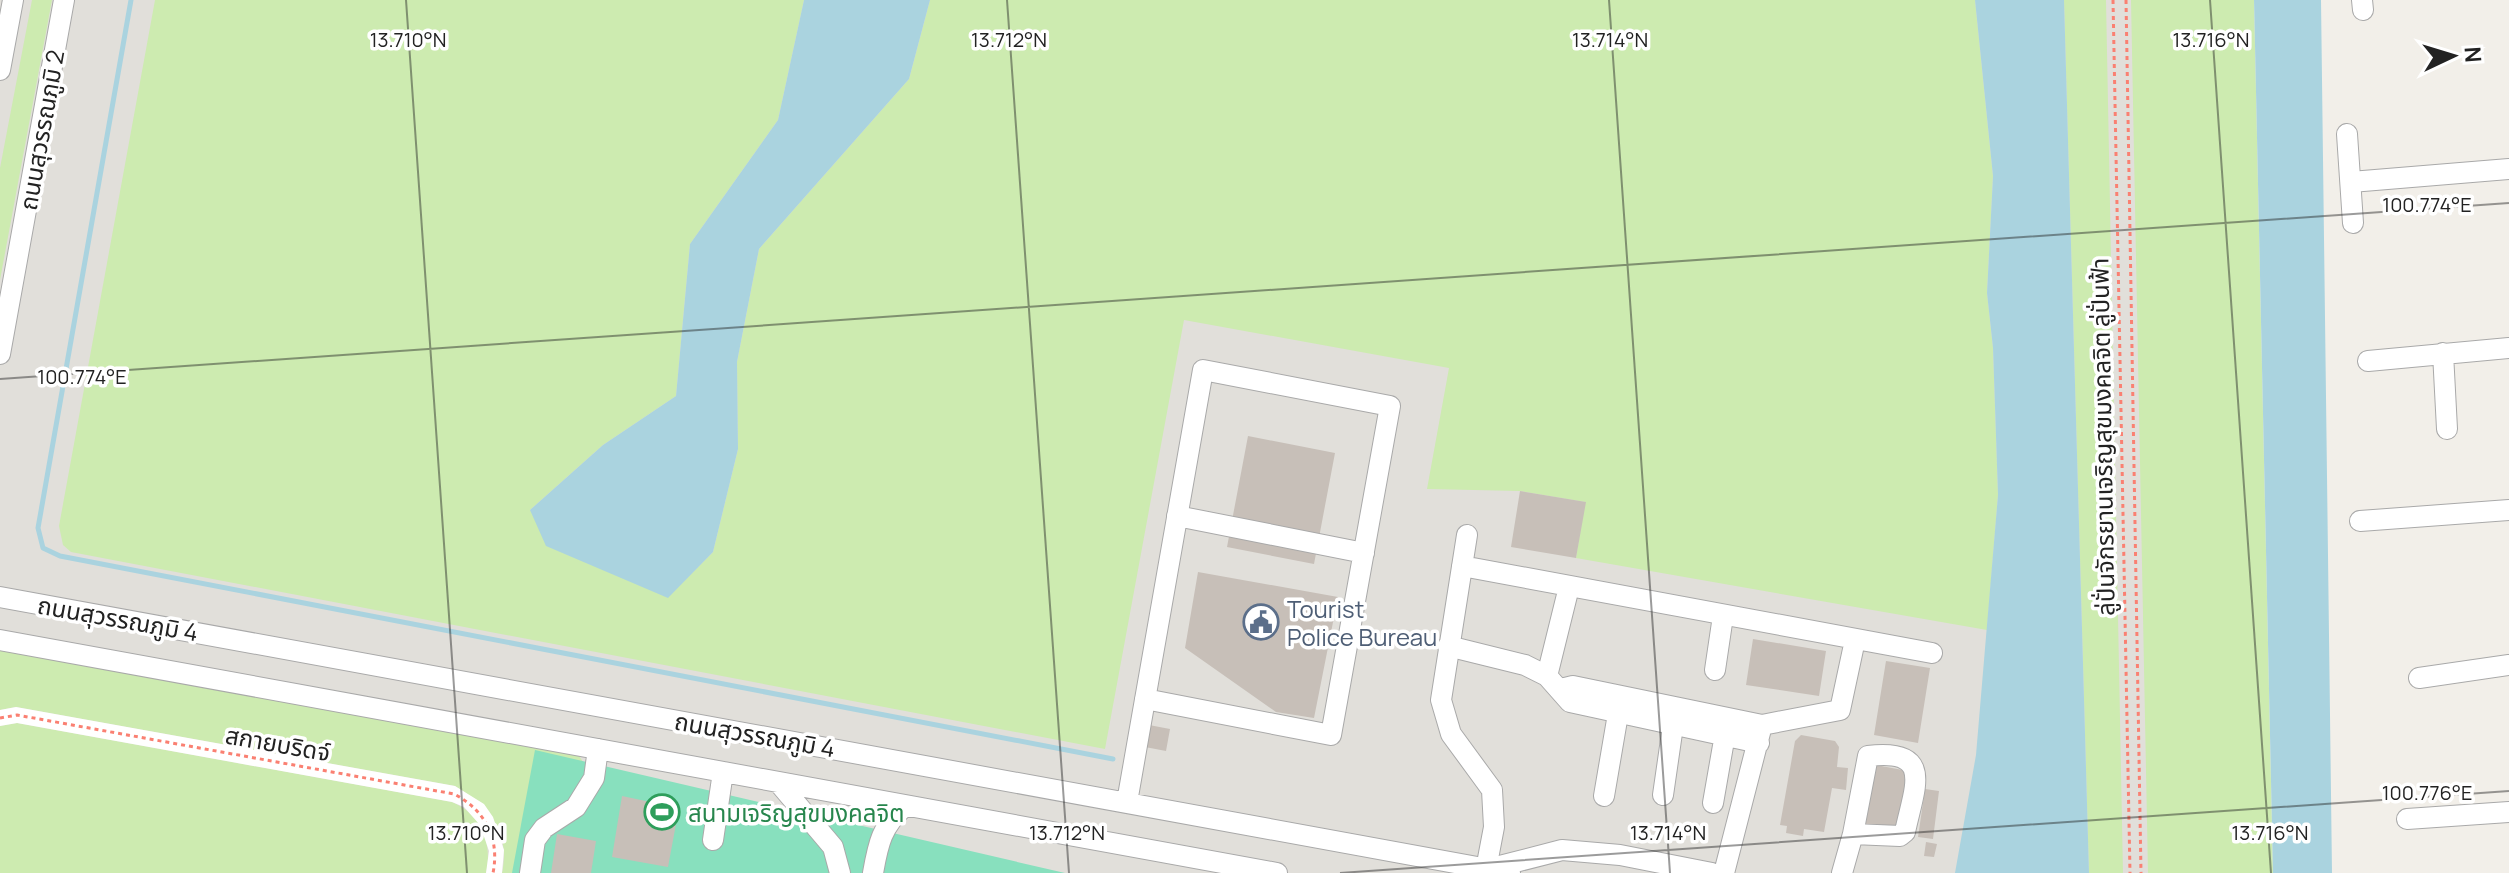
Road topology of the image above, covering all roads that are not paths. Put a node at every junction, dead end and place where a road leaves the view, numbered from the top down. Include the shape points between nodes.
1 (13, 0) edge
2 (64, 0) edge
3 (0, 70) edge
4 (2347, 134) dead end
5 (2509, 169) edge
6 (2351, 182) junction
7 (2353, 223) dead end
8 (2509, 348) edge
9 (2443, 353) junction
10 (0, 354) edge
11 (2368, 361) dead end
12 (2447, 429) dead end
13 (2509, 510) edge
14 (1177, 516) junction
15 (2360, 521) dead end
16 (1467, 535) dead end
17 (1364, 553) junction
18 (1462, 566) junction
19 (1569, 587) junction
20 (0, 597) edge
21 (1723, 616) junction
22 (0, 640) edge
23 (1855, 640) junction
24 (1448, 646) junction
25 (1932, 653) dead end
26 (2509, 665) edge
27 (1715, 670) dead end
28 (2419, 678) dead end
29 (1554, 682) junction
30 (1145, 699) junction
31 (1618, 714) junction
32 (1674, 716) junction
33 (1726, 728) junction
34 (1761, 734) junction
35 (598, 749) junction
36 (723, 772) junction
37 (778, 782) junction
38 (1663, 795) dead end
39 (1604, 796) dead end
40 (1127, 802) junction
41 (1713, 803) dead end
42 (905, 806) junction
43 (2509, 812) edge
44 (2407, 819) dead end
45 (1853, 834) dead end
46 (713, 840) dead end
47 (1487, 869) junction
48 (530, 873) edge
49 (840, 873) edge
50 (873, 873) edge
51 (1277, 873) edge
52 (1510, 873) edge
53 (1712, 873) edge
54 (1724, 873) edge
55 (1842, 873) edge

1 - 3 street
2 - 10 street, ถนนสุวรรณภูมิ 2
4 - 6 street
5 - 6 street
6 - 7 street
8 - 9 street
9 - 11 street
9 - 12 street
13 - 15 street
14 - 17 street
14 - 17 street via 1203,370 1390,406
14 - 30 street
16 - 18 street
17 - 30 street via 1331,735
18 - 19 street
18 - 24 street
19 - 21 street
19 - 29 street
20 - 40 street, ถนนสุวรรณภูมิ 4
21 - 23 street
21 - 27 street
22 - 35 street, ถนนสุวรรณภูมิ 4
23 - 25 street
23 - 34 street via 1840,710
24 - 29 street via 1525,665
24 - 47 street via 1441,687 1443,716 1483,774 1494,800
26 - 28 street
29 - 31 street via 1570,702
29 - 32 street
30 - 40 street
31 - 32 street
31 - 39 street
32 - 33 street
32 - 38 street
33 - 34 street
33 - 41 street
34 - 54 street
35 - 36 street, ถนนสุวรรณภูมิ 4
35 - 48 street via 594,778 576,807 535,840
36 - 37 street, ถนนสุวรรณภูมิ 4
36 - 46 street
37 - 42 street, ถนนสุวรรณภูมิ 4
37 - 49 street via 833,847
40 - 47 street, ถนนสุวรรณภูมิ 4
42 - 50 street via 888,820 879,838
42 - 51 street, ถนนสุวรรณภูมิ 4
43 - 44 street
45 - 55 street
47 - 52 street, ถนนสุวรรณภูมิ 4
47 - 53 street via 1562,850

